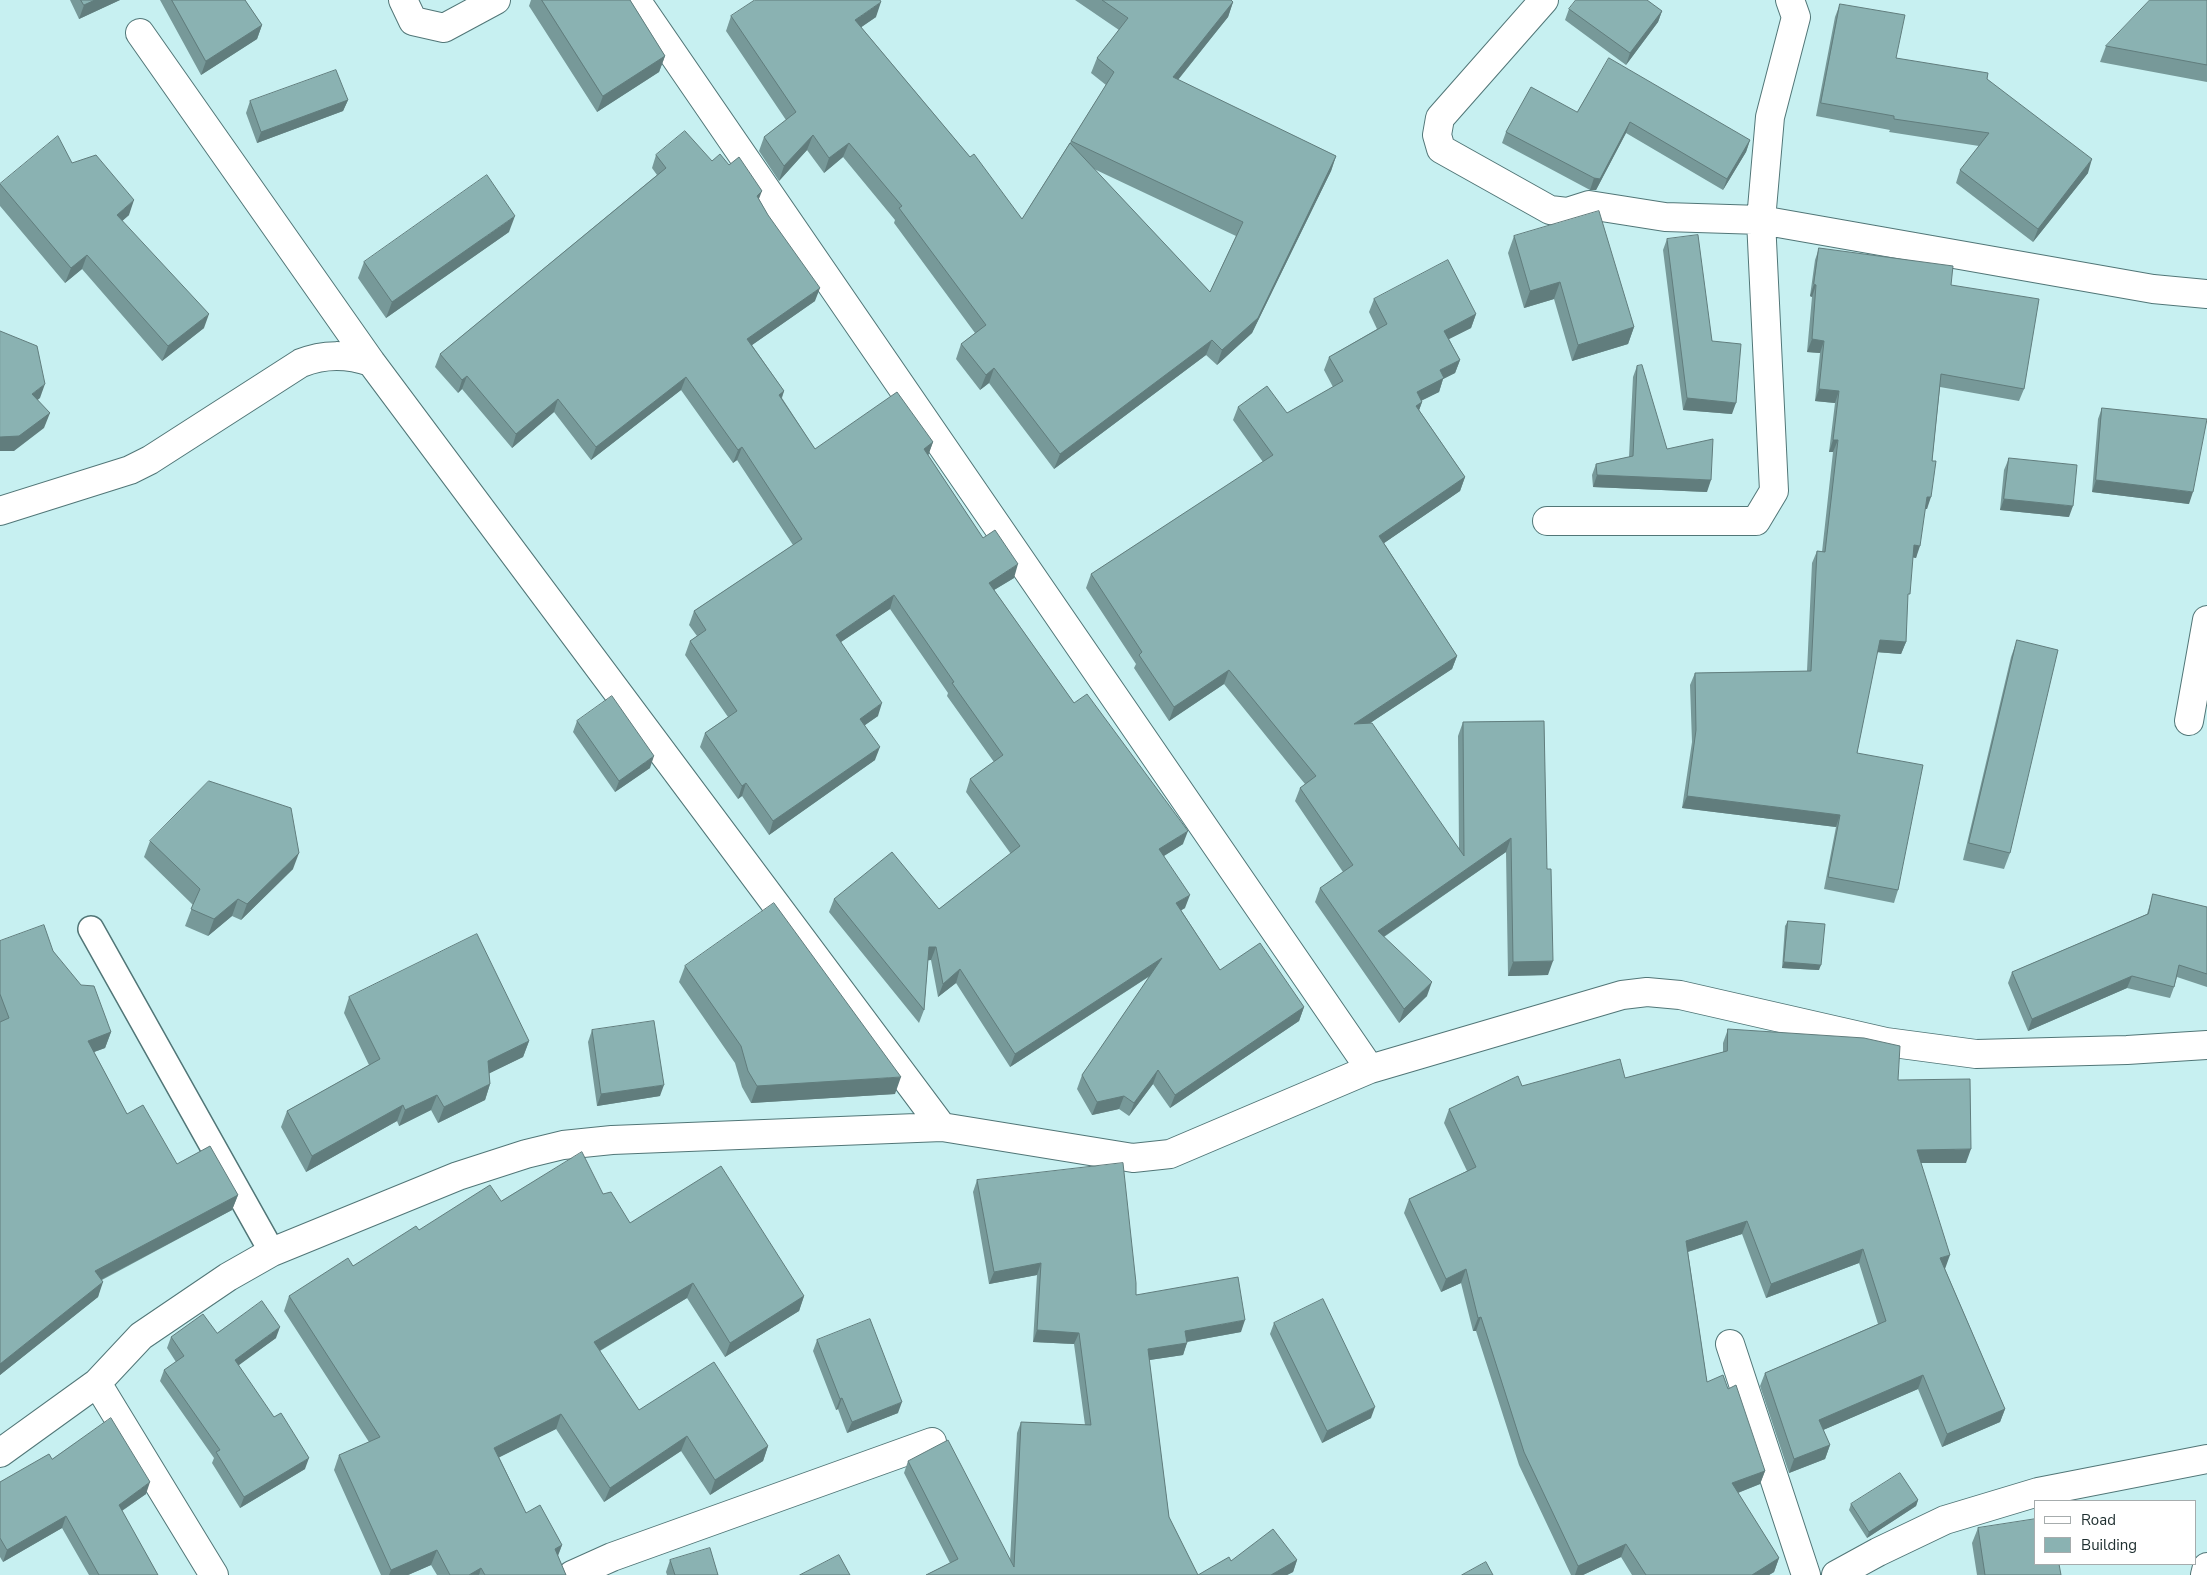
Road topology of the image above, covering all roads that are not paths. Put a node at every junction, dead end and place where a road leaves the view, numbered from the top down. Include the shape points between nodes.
1 (403, 0) edge
2 (496, 0) edge
3 (636, 0) edge
4 (1544, 0) edge
5 (1790, 0) edge
6 (140, 33) dead end
7 (1761, 220) junction
8 (2207, 294) edge
9 (371, 362) junction
10 (0, 511) edge
11 (1547, 521) dead end
12 (2207, 620) edge
13 (2189, 721) dead end
14 (91, 929) dead end
15 (2207, 1045) edge
16 (1370, 1069) junction
17 (942, 1127) junction
18 (272, 1252) junction
19 (1730, 1344) dead end
20 (97, 1383) junction
21 (932, 1442) dead end
22 (0, 1453) edge
23 (2207, 1459) edge
24 (2207, 1567) edge
25 (214, 1575) edge
26 (572, 1575) edge
27 (1806, 1575) edge
28 (1836, 1575) edge
29 (2206, 1575) edge

1 - 2 street via 413,20 444,28
3 - 16 street
4 - 7 street via 1440,118 1437,134 1441,148 1550,210 1567,212 1589,205 1666,217
5 - 7 street via 1796,18 1770,117
6 - 9 street
7 - 8 street via 2153,290
7 - 11 street via 1774,491 1756,521
9 - 10 street via 357,357 313,358 130,470
9 - 17 street
12 - 13 street
14 - 18 lane
15 - 16 street via 1976,1054 1886,1042 1680,995 1648,992 1622,995
16 - 17 street via 1170,1154 1150,1158 1133,1158
17 - 18 street via 612,1140 563,1146 458,1176
18 - 20 street via 228,1277 141,1336
19 - 27 street
20 - 22 street
20 - 25 street
21 - 26 street via 612,1557
23 - 28 street via 2038,1492 1945,1520
24 - 29 street

